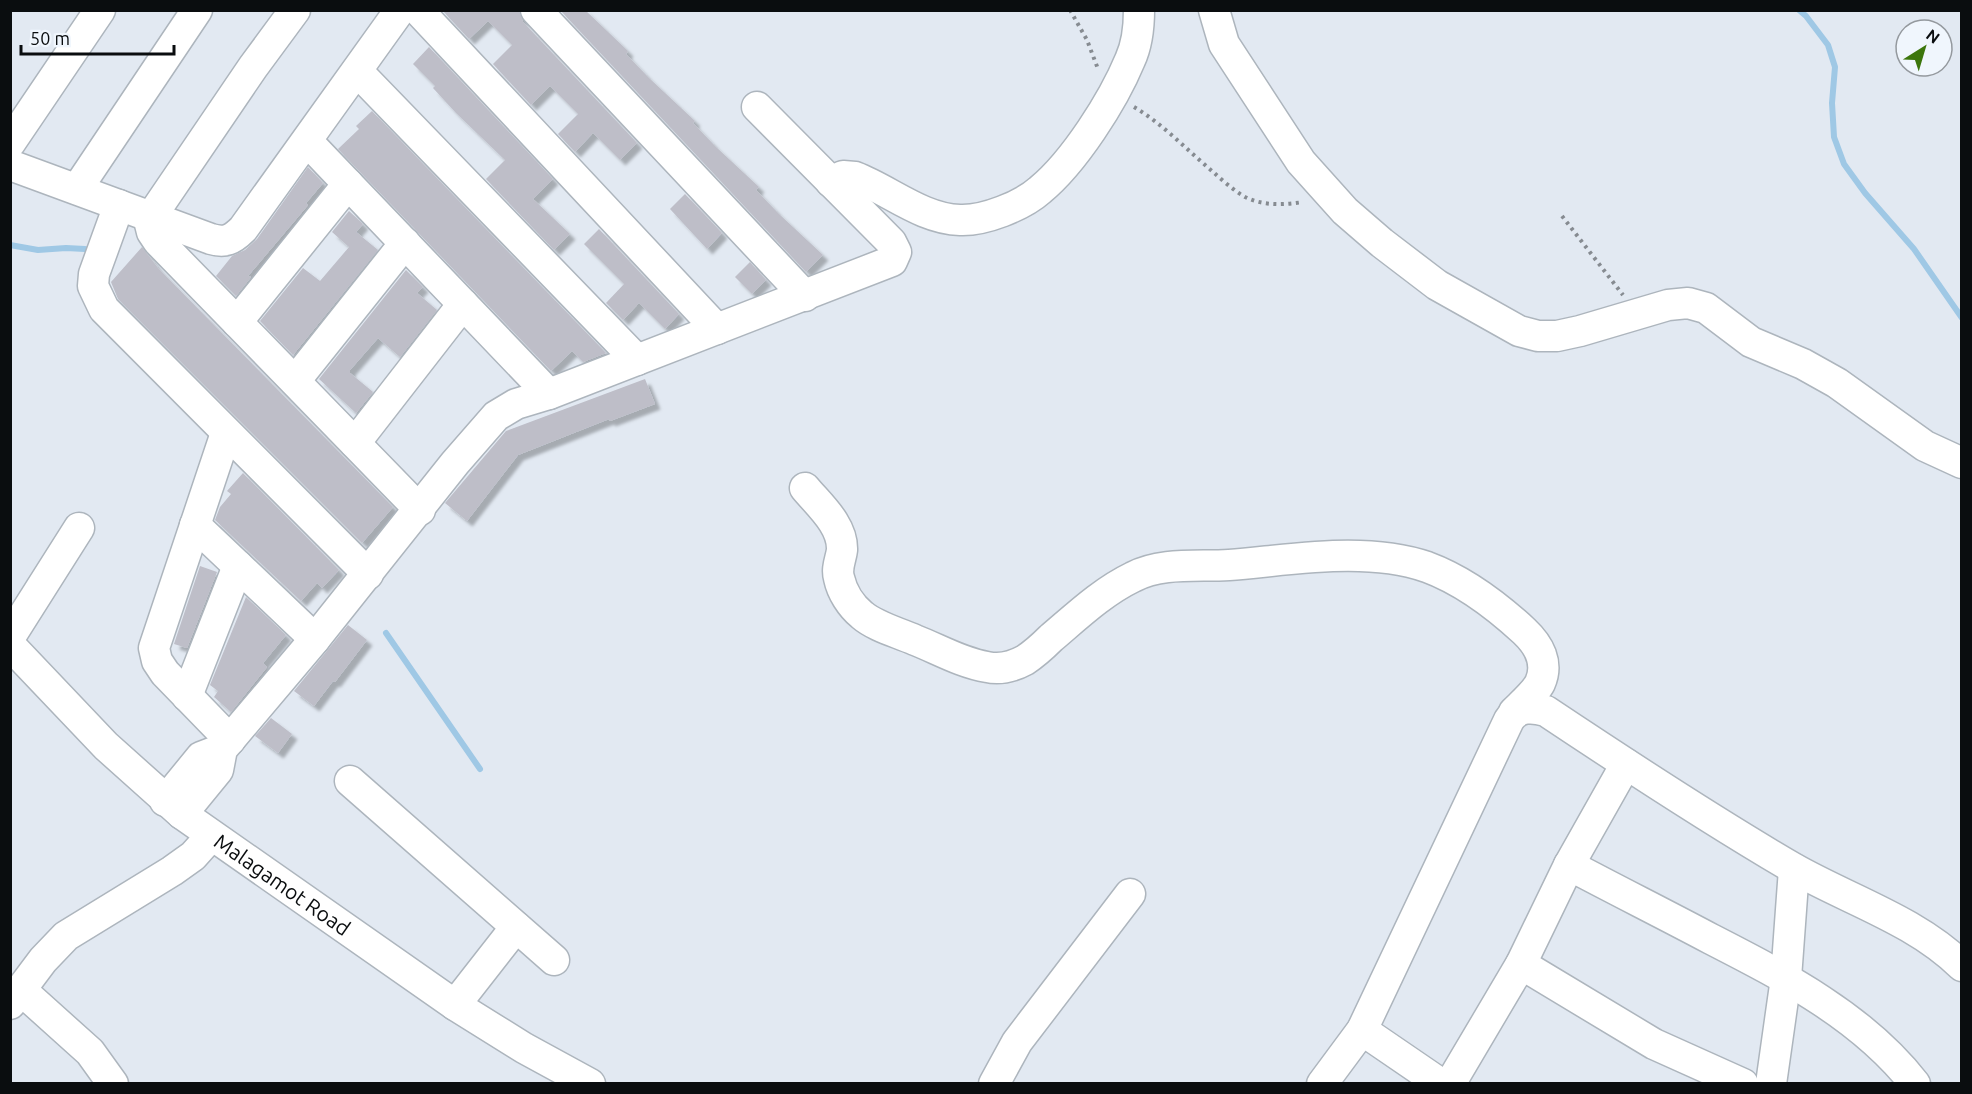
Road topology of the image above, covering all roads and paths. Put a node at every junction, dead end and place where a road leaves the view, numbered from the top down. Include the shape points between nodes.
1 (100, 10) edge
2 (295, 10) edge
3 (400, 10) edge
4 (418, 10) edge
5 (537, 10) edge
6 (1070, 10) edge
7 (1140, 10) edge
8 (1214, 10) edge
9 (189, 13) edge
10 (357, 71) junction
11 (1109, 99) junction
12 (757, 107) dead end
13 (307, 141) junction
14 (10, 143) edge
15 (10, 165) edge
16 (831, 182) junction
17 (348, 184) junction
18 (77, 189) junction
19 (1325, 191) junction
20 (119, 205) junction
21 (1562, 216) dead end
22 (151, 217) junction
23 (405, 243) junction
24 (805, 296) junction
25 (464, 304) junction
26 (1639, 314) junction
27 (237, 322) junction
28 (717, 329) junction
29 (637, 360) junction
30 (295, 381) junction
31 (549, 394) junction
32 (226, 433) junction
33 (355, 443) junction
34 (1962, 463) edge
35 (805, 488) dead end
36 (420, 510) junction
37 (195, 525) junction
38 (79, 528) dead end
39 (238, 566) junction
40 (368, 574) junction
41 (10, 637) edge
42 (315, 639) junction
43 (10, 645) edge
44 (187, 696) junction
45 (1514, 712) junction
46 (226, 744) junction
47 (1626, 764) junction
48 (350, 781) dead end
49 (174, 808) junction
50 (211, 836) junction
51 (1569, 865) junction
52 (1794, 869) junction
53 (1130, 894) dead end
54 (516, 927) junction
55 (554, 960) dead end
56 (1521, 964) junction
57 (1962, 966) edge
58 (1786, 978) junction
59 (16, 997) edge
60 (455, 1005) junction
61 (1362, 1029) junction
62 (113, 1083) edge
63 (590, 1083) edge
64 (994, 1083) edge
65 (1322, 1083) edge
66 (1441, 1083) edge
67 (1450, 1083) edge
68 (1743, 1083) edge
69 (1771, 1083) edge
70 (1915, 1083) edge

1 - 14 street
2 - 22 street
3 - 10 street
4 - 28 street
5 - 24 street
6 - 11 path via 1087,40
7 - 11 street via 1131,59
8 - 19 street via 1224,44 1301,162
9 - 18 street
10 - 13 street
10 - 29 street
11 - 16 street via 1087,138 1039,191 992,215 960,220 936,216 855,177 843,176
11 - 19 path via 1153,119 1246,197 1287,205 1307,201
12 - 16 street
13 - 17 street
13 - 22 street via 243,229 228,241 220,242
15 - 18 street
16 - 24 street via 891,242 896,252 889,264
17 - 23 street
17 - 27 street
18 - 20 street
19 - 26 street via 1382,243 1437,285 1518,331 1557,336
20 - 22 street
20 - 32 street via 94,274 97,296 113,321
21 - 26 path
22 - 27 street via 152,232 158,241
23 - 25 street
23 - 30 street
24 - 28 street
25 - 31 street
25 - 33 street
26 - 34 street via 1688,303 1706,308 1751,342 1837,383 1925,446
27 - 30 street
28 - 29 street
29 - 31 street
30 - 33 street
31 - 36 street via 516,404 496,416
32 - 37 street
32 - 40 street
33 - 36 street
35 - 45 street via 833,521 840,537 838,578 851,604 878,625 967,662 989,668 1008,667 1025,660 1103,595 1156,568 1297,557 1394,559 1428,568 1465,586 1500,609 1540,649 1544,664 1540,684
36 - 40 street
37 - 39 street
37 - 44 street via 154,648 165,673
38 - 41 street
39 - 42 street
39 - 44 street
40 - 42 street
42 - 46 street
43 - 49 street, Malagamot Road via 106,746
44 - 46 street
45 - 47 street via 1535,708 1546,711
45 - 61 street
46 - 49 street via 218,770
47 - 51 street
47 - 52 street
48 - 54 street
49 - 50 street, Malagamot Road
50 - 59 street via 172,871 66,936
50 - 60 street, Malagamot Road
51 - 56 street
51 - 58 street
52 - 57 street via 1926,938
52 - 58 street
53 - 64 street via 1023,1033
54 - 55 street
54 - 60 street
56 - 67 street
56 - 68 street via 1654,1044
58 - 69 street
58 - 70 street via 1857,1025
59 - 62 street via 90,1052
60 - 63 street, Malagamot Road
61 - 65 street
61 - 66 street

